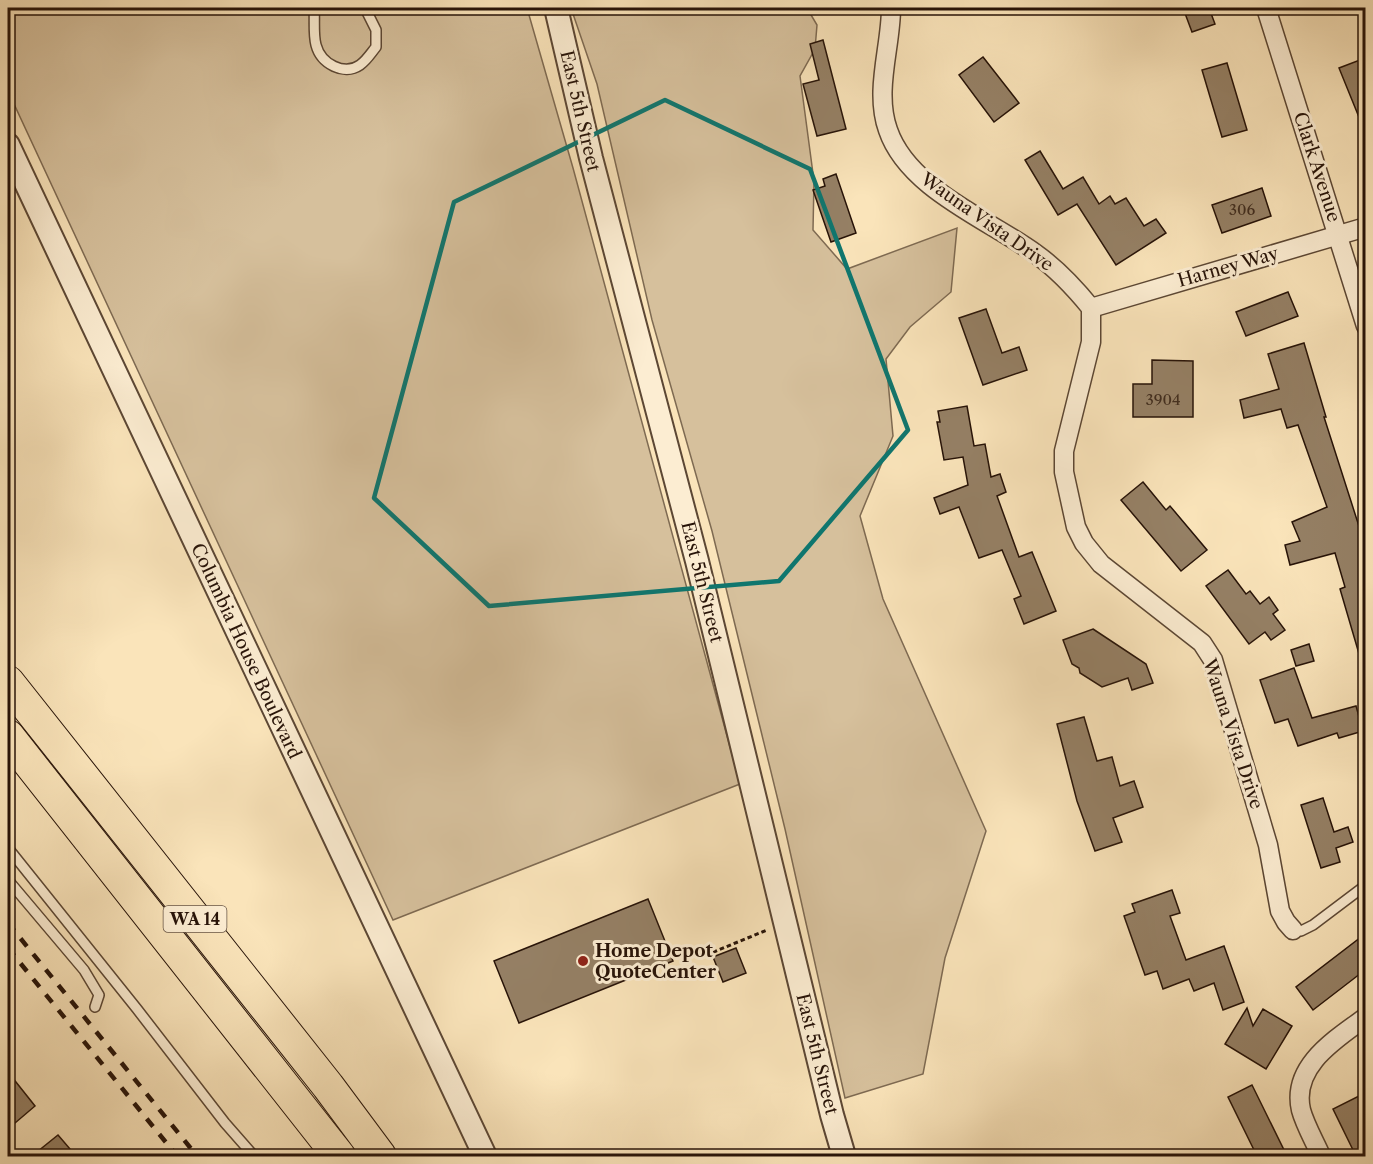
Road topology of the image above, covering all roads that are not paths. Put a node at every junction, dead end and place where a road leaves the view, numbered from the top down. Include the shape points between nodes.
1 (314, 8) edge
2 (365, 8) edge
3 (556, 8) edge
4 (891, 8) edge
5 (1266, 8) edge
6 (8, 146) edge
7 (1365, 227) edge
8 (1338, 235) junction
9 (1091, 308) junction
10 (1365, 326) edge
11 (8, 682) edge
12 (8, 736) edge
13 (8, 848) edge
14 (8, 880) edge
15 (1365, 885) edge
16 (1293, 930) joint
17 (95, 1007) dead end
18 (1365, 1017) edge
19 (254, 1156) edge
20 (339, 1156) edge
21 (380, 1156) edge
22 (484, 1156) edge
23 (844, 1156) edge
24 (1321, 1156) edge

1 - 2 lane via 315,45 321,58 348,70 359,65 376,47 376,30
3 - 23 street, East 5th Street
4 - 9 street, Wauna Vista Drive via 883,104 888,129 899,152 934,188 1036,254 1067,279
5 - 8 street, Clark Avenue
6 - 22 street, Columbia House Boulevard
7 - 8 street, Harney Way
8 - 9 street, Harney Way
8 - 10 street, Clark Avenue
9 - 16 street, Wauna Vista Drive via 1091,342 1064,452 1064,472 1076,527 1101,564 1202,643 1213,660 1268,845 1280,911
11 - 21 highway, WA 14
12 - 20 highway, WA 14
13 - 19 lane
14 - 17 lane via 84,970 99,995
15 - 16 lane via 1313,925
18 - 24 street via 1317,1055 1306,1073 1300,1092 1301,1110

